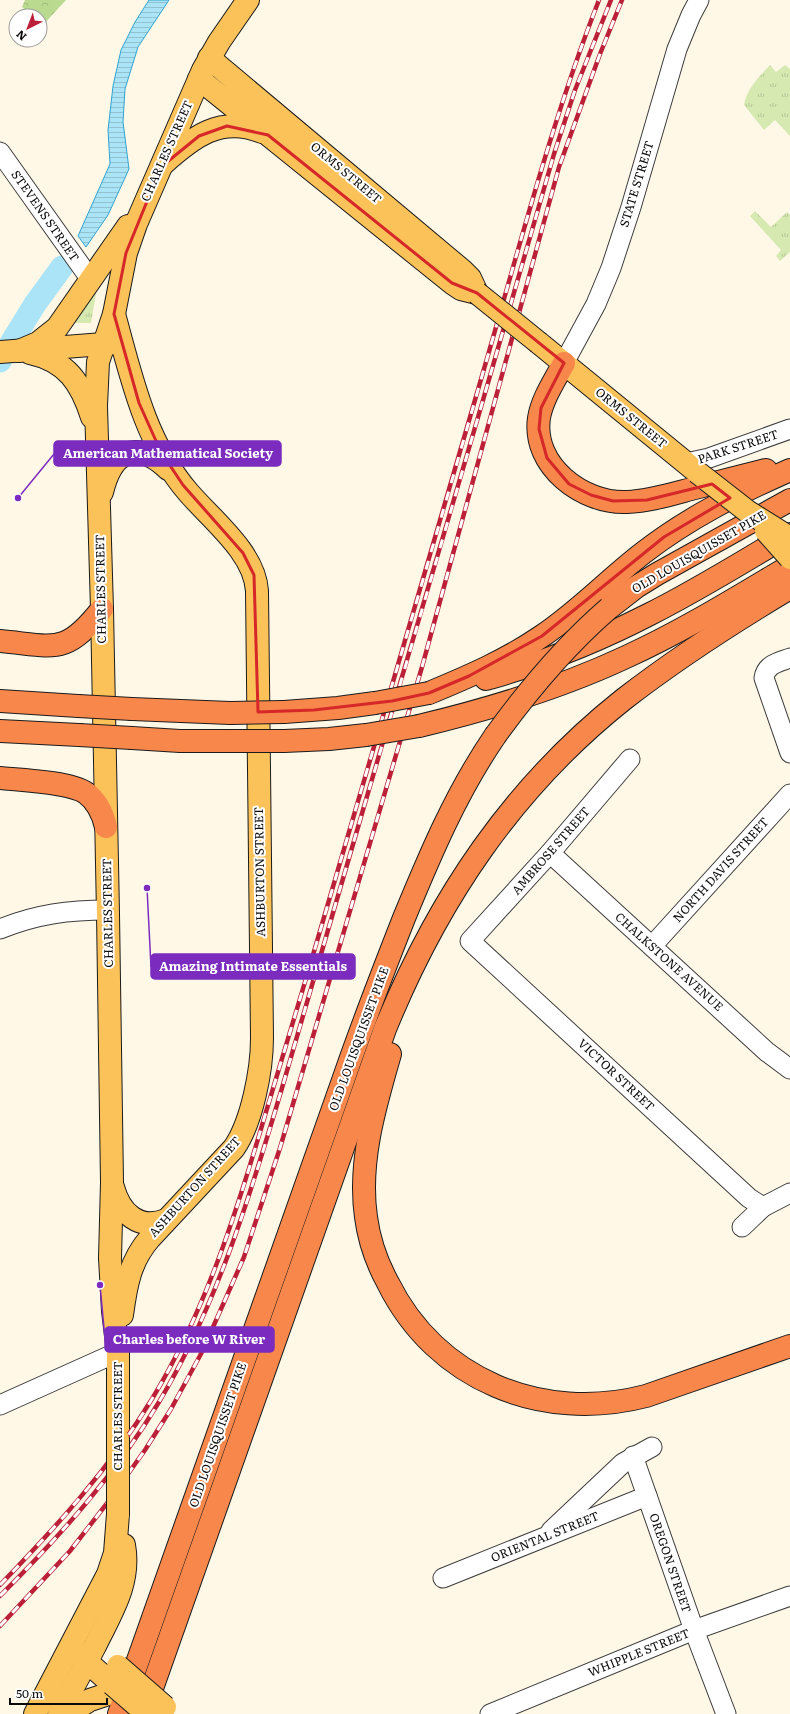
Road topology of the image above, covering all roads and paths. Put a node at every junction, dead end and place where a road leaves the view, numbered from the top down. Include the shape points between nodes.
1 (248, 0) edge
2 (699, 0) edge
3 (209, 58) junction
4 (199, 79) junction
5 (268, 135) junction
6 (0, 152) edge
7 (161, 167) junction
8 (141, 212) junction
9 (91, 280) junction
10 (477, 293) junction
11 (113, 343) junction
12 (9, 352) edge
13 (564, 363) junction
14 (790, 429) edge
15 (97, 432) junction
16 (790, 463) edge
17 (692, 468) junction
18 (790, 470) edge
19 (177, 478) junction
20 (790, 500) edge
21 (99, 504) junction
22 (747, 511) junction
23 (790, 534) edge
24 (790, 538) edge
25 (790, 558) edge
26 (790, 566) edge
27 (790, 588) edge
28 (102, 609) junction
29 (0, 641) edge
30 (790, 658) edge
31 (429, 693) junction
32 (0, 701) edge
33 (0, 731) edge
34 (790, 753) edge
35 (630, 759) dead end
36 (0, 778) edge
37 (790, 794) edge
38 (106, 827) junction
39 (550, 853) junction
40 (108, 910) junction
41 (0, 929) edge
42 (470, 941) joint
43 (424, 943) junction
44 (652, 946) junction
45 (790, 1069) edge
46 (112, 1182) junction
47 (790, 1193) edge
48 (763, 1207) junction
49 (166, 1220) junction
50 (742, 1226) dead end
51 (790, 1346) edge
52 (118, 1352) junction
53 (0, 1405) edge
54 (652, 1447) dead end
55 (633, 1456) junction
56 (647, 1496) junction
57 (118, 1514) junction
58 (542, 1538) junction
59 (443, 1578) dead end
60 (790, 1596) edge
61 (694, 1630) junction
62 (75, 1639) junction
63 (91, 1653) junction
64 (122, 1695) edge
65 (161, 1712) edge
66 (34, 1714) edge
67 (59, 1714) edge
68 (68, 1714) edge
69 (490, 1714) edge
70 (726, 1714) edge

1 - 3 main road, CHARLES STREET
2 - 13 street, STATE STREET via 677,49 611,268 596,304
3 - 4 main road, CHARLES STREET
3 - 10 main road, ORMS STREET via 463,270
4 - 5 main road, ORMS STREET
4 - 7 main road, CHARLES STREET
5 - 7 main road via 243,127 221,126 192,140
5 - 10 main road, ORMS STREET via 452,283 461,289
6 - 9 street, STEVENS STREET
7 - 8 main road, CHARLES STREET
8 - 9 main road via 119,238
8 - 11 main road, CHARLES STREET via 126,253 114,314
9 - 12 main road via 52,333 38,343
10 - 13 main road, ORMS STREET, bridge
11 - 12 main road
11 - 15 main road, CHARLES STREET via 98,362
11 - 19 main road via 147,424
12 - 15 main road via 48,358 72,375 84,395
13 - 16 highway via 541,408 540,439 556,472 569,484 591,495 613,501 647,500
13 - 17 main road, ORMS STREET
14 - 17 street, PARK STREET via 709,458
15 - 21 main road, CHARLES STREET
17 - 22 main road, ORMS STREET, bridge
18 - 31 highway via 722,502 676,529 636,558 559,624 533,642 480,671
19 - 21 main road via 150,456 135,452 126,454 112,466
19 - 49 main road, ASHBURTON STREET via 238,547 254,575 261,1059 245,1128 238,1142
20 - 64 highway, OLD LOUISQUISSET PIKE, bridge via 657,574 609,608 544,672 495,736 462,790 441,832 374,996
21 - 28 main road, CHARLES STREET
22 - 24 main road, ORMS STREET, bridge
22 - 25 main road, bridge
23 - 31 highway via 669,604 599,638 499,675
26 - 33 highway, bridge via 671,635 605,667 514,700 419,726 366,735 284,741 180,741
27 - 43 highway, OLD LOUISQUISSET PIKE via 667,667 619,703 569,748 529,788 492,834 458,882
28 - 29 highway via 82,632 64,644 53,646
28 - 38 main road, CHARLES STREET
30 - 34 street via 772,665 764,678
31 - 32 highway, bridge via 332,709 284,712 230,713
35 - 39 street, AMBROSE STREET
36 - 38 highway via 81,790 96,803
37 - 44 street, NORTH DAVIS STREET
38 - 40 main road, CHARLES STREET
39 - 42 street, AMBROSE STREET
39 - 44 street, CHALKSTONE AVENUE
40 - 41 street via 57,912
40 - 46 main road, CHARLES STREET
42 - 48 street, VICTOR STREET via 749,1198
43 - 51 highway via 374,1113 364,1182 366,1218 375,1255 398,1302 422,1333 451,1360 482,1380 527,1397 576,1405 612,1403 646,1396
43 - 64 highway, OLD LOUISQUISSET PIKE via 394,1008
44 - 45 street, CHALKSTONE AVENUE via 771,1055
46 - 49 main road via 122,1207 136,1221 149,1224
46 - 52 main road, CHARLES STREET via 111,1289
47 - 48 street
48 - 50 street
49 - 52 main road, ASHBURTON STREET via 144,1246 130,1271
52 - 53 street
52 - 57 main road, CHARLES STREET, bridge
54 - 55 street
55 - 56 street, OREGON STREET
55 - 58 street
56 - 58 street, ORIENTAL STREET
56 - 61 street, OREGON STREET
57 - 62 main road, CHARLES STREET via 116,1546 111,1567
57 - 63 main road, CHARLES STREET via 125,1558 123,1584 118,1600
58 - 59 street, ORIENTAL STREET
60 - 61 street, WHIPPLE STREET
61 - 69 street, WHIPPLE STREET
61 - 70 street, OREGON STREET
62 - 63 main road
62 - 66 main road, CHARLES STREET
63 - 64 main road
63 - 67 main road, CHARLES STREET
64 - 65 main road, bridge
64 - 65 main road, bridge
64 - 68 main road via 86,1702

